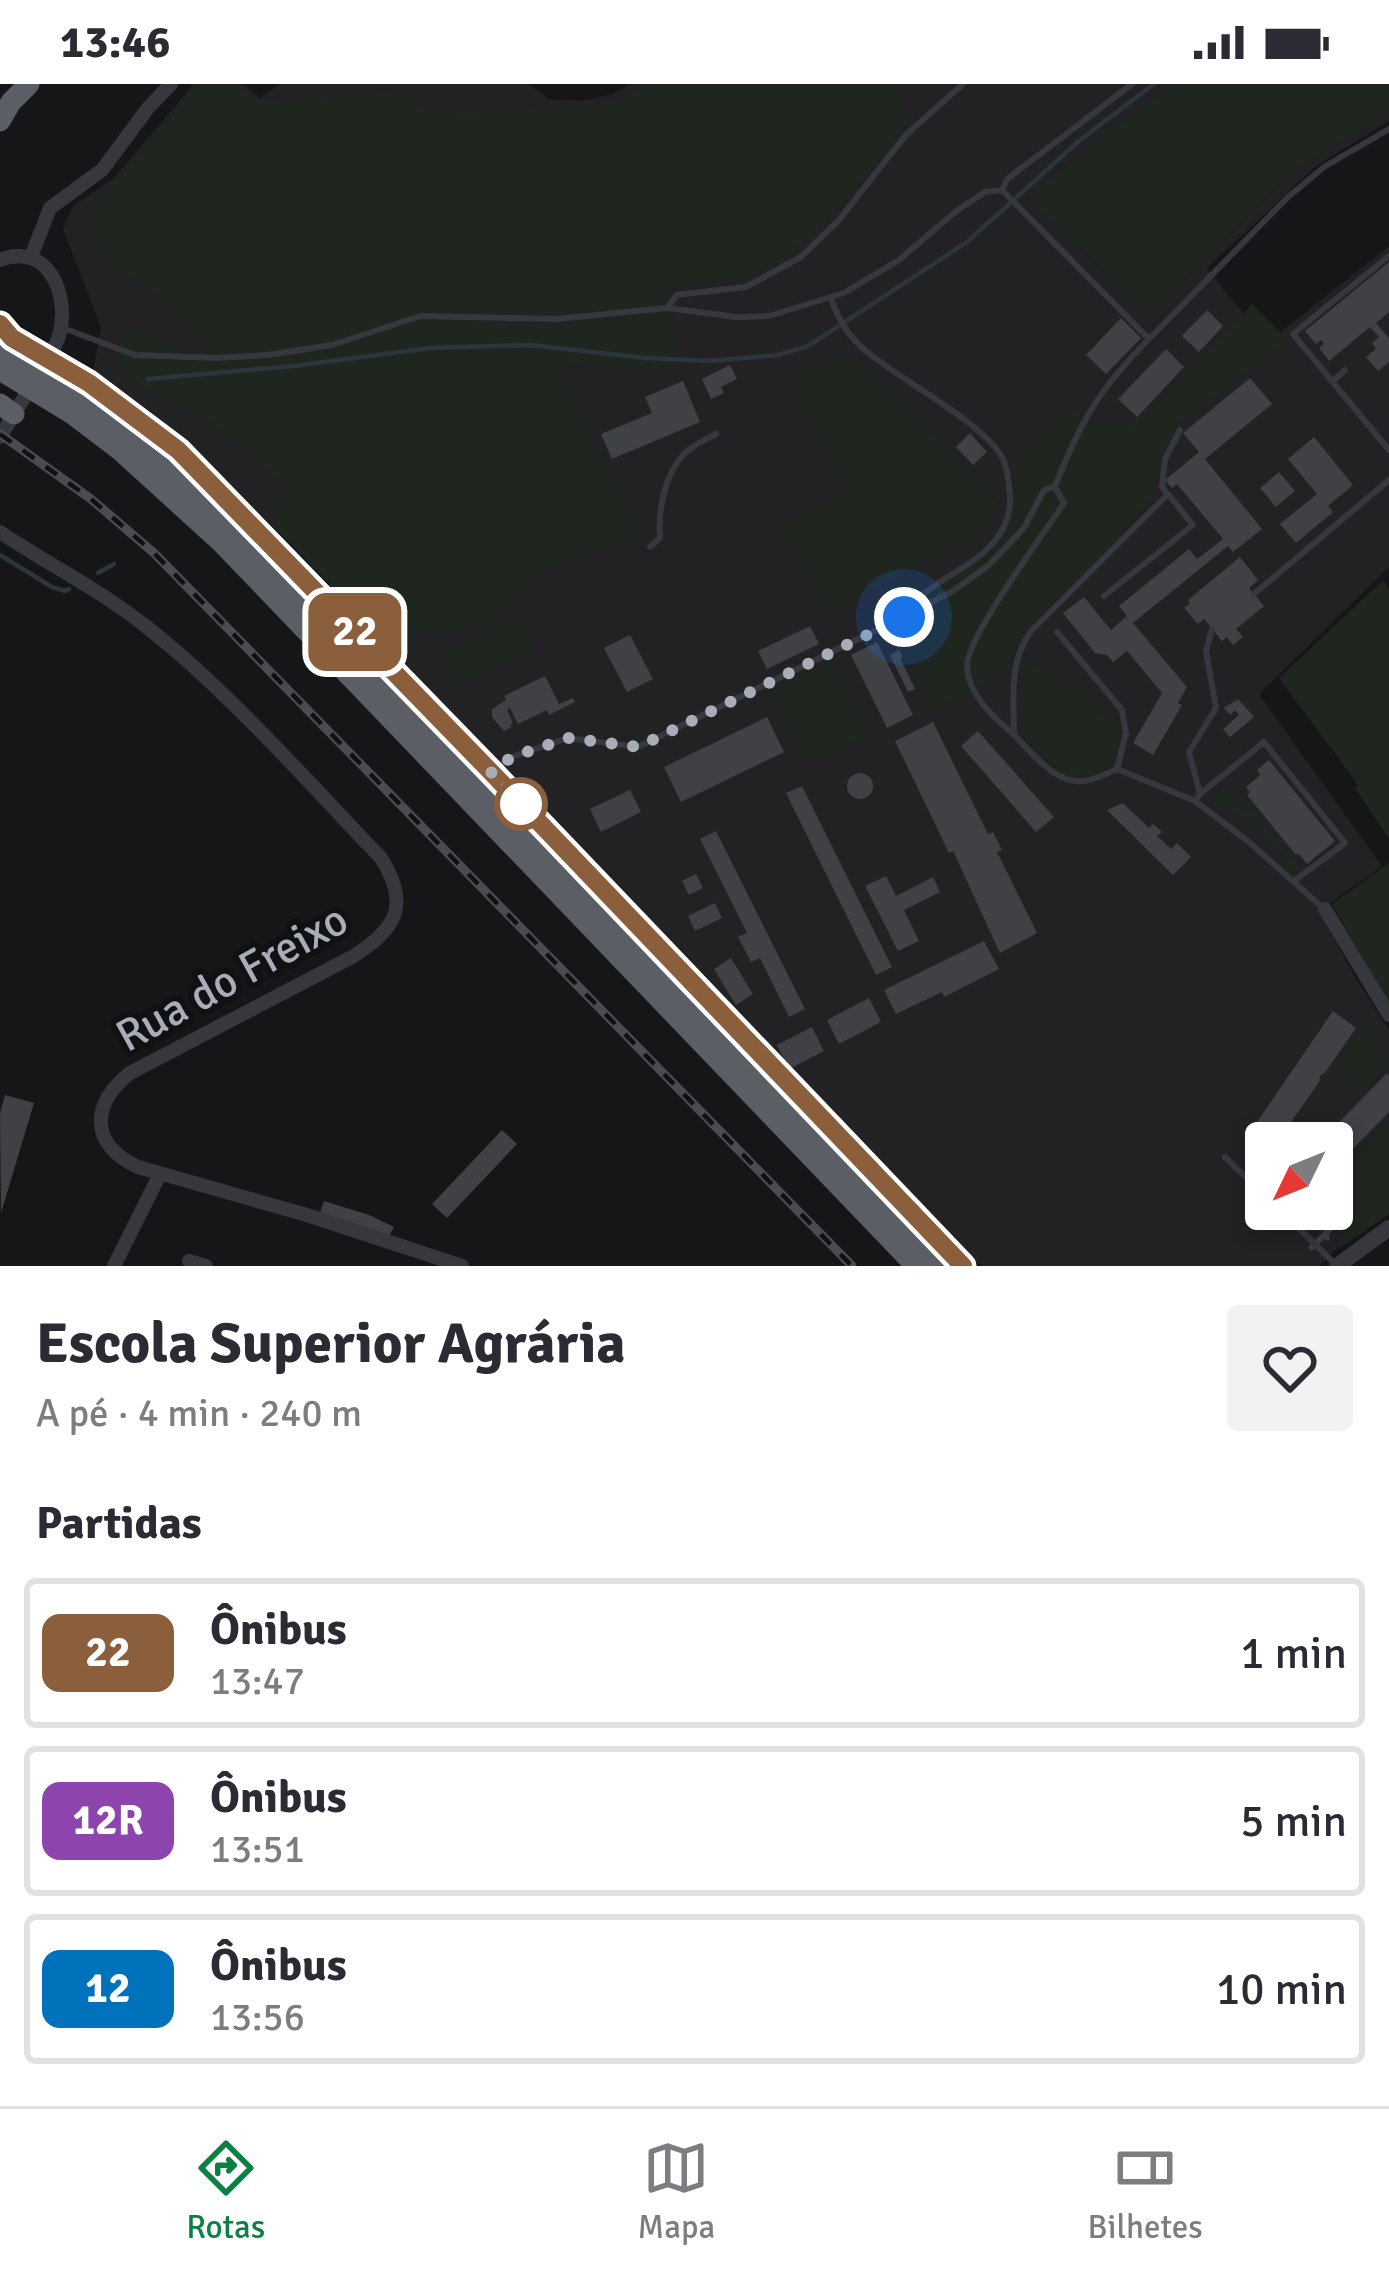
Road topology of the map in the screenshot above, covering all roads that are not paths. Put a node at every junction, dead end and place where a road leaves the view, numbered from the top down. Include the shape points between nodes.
1 (29, 84) edge
2 (171, 84) edge
3 (963, 84) edge
4 (1132, 84) edge
5 (0, 121) edge
6 (1389, 129) edge
7 (1003, 190) junction
8 (1389, 256) edge
9 (32, 257) junction
10 (0, 260) edge
11 (830, 297) junction
12 (667, 308) junction
13 (0, 324) edge
14 (61, 327) junction
15 (1149, 340) junction
16 (53, 348) dead end
17 (0, 349) edge
18 (0, 370) edge
19 (1346, 370) dead end
20 (1333, 381) junction
21 (13, 405) edge
22 (1180, 430) dead end
23 (716, 434) dead end
24 (0, 437) edge
25 (1389, 450) edge
26 (1389, 480) edge
27 (1055, 486) junction
28 (1168, 494) junction
29 (0, 532) edge
30 (650, 547) dead end
31 (1254, 594) dead end
32 (1104, 596) dead end
33 (904, 617) junction
34 (1212, 629) dead end
35 (1057, 632) dead end
36 (1014, 736) junction
37 (1118, 769) junction
38 (491, 772) junction
39 (1197, 797) junction
40 (1294, 881) junction
41 (1325, 909) joint
42 (1389, 1015) edge
43 (1226, 1157) dead end
44 (160, 1174) junction
45 (1245, 1176) edge
46 (1389, 1228) edge
47 (1300, 1230) edge
48 (1362, 1258) edge
49 (189, 1261) dead end
50 (114, 1266) edge
51 (206, 1266) edge
52 (462, 1266) edge
53 (916, 1266) edge
54 (941, 1266) edge
55 (963, 1266) edge
56 (1337, 1266) edge

1 - 5 highway
2 - 9 street via 102,170 50,208
3 - 12 lane via 905,136 801,256 746,287 677,295
4 - 7 lane via 1006,179
6 - 15 lane via 1287,199
7 - 11 lane via 985,192 899,260
7 - 15 lane
8 - 20 lane via 1293,334
9 - 10 street
9 - 14 street via 56,281
11 - 12 lane via 769,316
11 - 33 lane via 842,327 866,351 994,445 1008,478 1010,503 996,539 916,598
12 - 14 lane via 556,319 420,316 332,345 217,358 135,355
13 - 38 street via 178,450
14 - 16 street
15 - 27 lane via 1095,400
17 - 54 highway via 84,398 230,524
18 - 53 highway via 121,451 222,543
19 - 20 lane
20 - 25 lane
21 - 24 street
22 - 28 lane via 1165,459
23 - 30 lane via 685,452 671,474 660,538
26 - 31 lane
27 - 33 lane via 989,566
27 - 36 lane via 1064,503 978,632 966,665 975,694
28 - 32 lane via 1193,525
28 - 36 lane via 1019,647
29 - 44 street, Rua do Freixo via 116,604 192,665 381,858 398,894 376,942 130,1073 109,1092 102,1109 108,1148
33 - 38 lane via 638,747 568,738
34 - 39 lane via 1206,651 1216,708 1189,752
35 - 37 lane via 1122,710
36 - 37 lane via 1073,781
37 - 39 lane
38 - 55 street
39 - 40 lane
39 - 40 lane via 1264,742 1345,843
40 - 41 lane
41 - 42 street
43 - 45 lane
44 - 50 street
44 - 52 street, Rua do Freixo
46 - 48 street
47 - 56 lane
48 - 56 street
49 - 51 street

